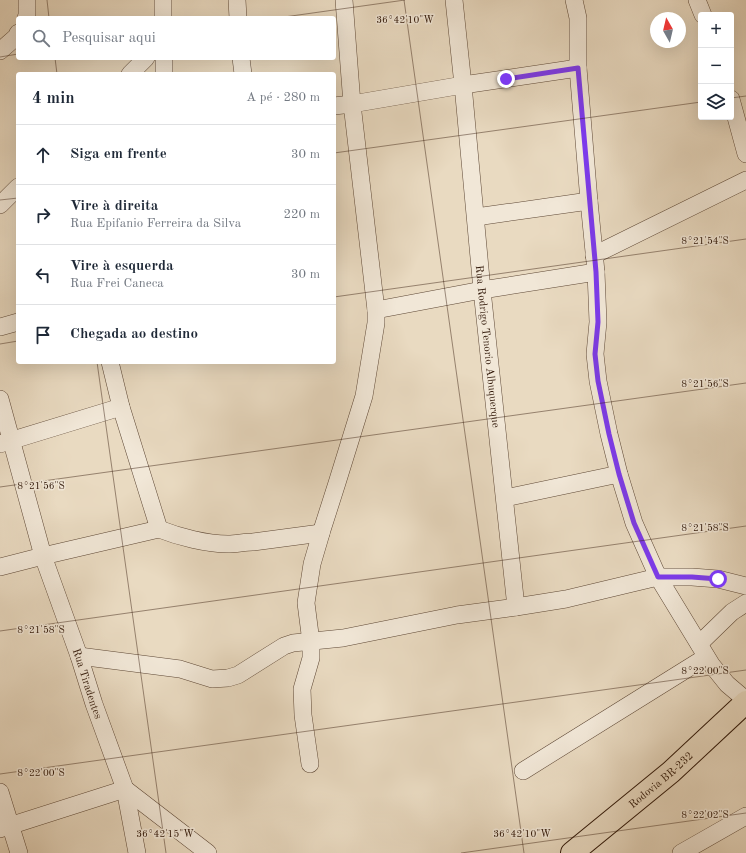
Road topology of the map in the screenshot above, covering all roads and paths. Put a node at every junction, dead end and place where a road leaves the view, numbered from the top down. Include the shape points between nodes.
1 (27, 0) edge
2 (163, 0) edge
3 (237, 0) edge
4 (344, 0) edge
5 (454, 0) edge
6 (574, 0) edge
7 (697, 0) edge
8 (701, 12) edge
9 (27, 16) edge
10 (163, 16) edge
11 (238, 16) edge
12 (16, 37) edge
13 (0, 51) edge
14 (144, 60) edge
15 (164, 60) edge
16 (241, 60) edge
17 (578, 68) junction
18 (132, 72) edge
19 (164, 72) edge
20 (242, 72) edge
21 (463, 85) junction
22 (352, 104) junction
23 (336, 106) edge
24 (734, 108) edge
25 (745, 146) edge
26 (746, 180) edge
27 (16, 189) edge
28 (589, 201) junction
29 (0, 205) edge
30 (476, 217) junction
31 (595, 264) junction
32 (482, 290) junction
33 (376, 310) junction
34 (16, 323) edge
35 (0, 327) edge
36 (110, 364) edge
37 (0, 398) edge
38 (121, 407) junction
39 (6, 443) edge
40 (619, 474) junction
41 (505, 498) junction
42 (159, 529) junction
43 (321, 533) junction
44 (43, 556) junction
45 (0, 567) edge
46 (658, 577) junction
47 (746, 586) edge
48 (746, 603) edge
49 (516, 607) junction
50 (311, 642) junction
51 (702, 650) junction
52 (79, 656) junction
53 (746, 701) edge
54 (310, 764) dead end
55 (523, 771) dead end
56 (124, 789) junction
57 (0, 792) edge
58 (746, 816) edge
59 (5, 828) edge
60 (19, 853) edge
61 (137, 853) edge
62 (208, 853) edge
63 (572, 853) edge
64 (681, 853) edge

1 - 9 street
2 - 10 street
3 - 11 street
4 - 22 street
5 - 21 street, Rua Rodrigo Tenorio Albuquerque
6 - 17 street via 578,18
7 - 8 street
12 - 13 street
14 - 18 street
15 - 19 street
16 - 20 street
17 - 21 street
17 - 28 street
21 - 22 street
21 - 30 street, Rua Rodrigo Tenorio Albuquerque
22 - 23 street
22 - 33 street
24 - 25 street
26 - 31 street
27 - 29 street
28 - 30 street
28 - 31 street
30 - 32 street, Rua Rodrigo Tenorio Albuquerque
31 - 32 street
31 - 40 street via 598,322 595,354 598,381
32 - 33 street
32 - 41 street, Rua Rodrigo Tenorio Albuquerque
33 - 43 street via 364,396
34 - 35 street
36 - 38 street
37 - 39 street, Rua Tiradentes
38 - 39 street
38 - 42 street
39 - 44 street, Rua Tiradentes
40 - 41 street
40 - 46 street via 634,523
41 - 49 street, Rua Rodrigo Tenorio Albuquerque
42 - 43 street via 175,535 220,544
42 - 44 street
43 - 50 street via 312,564 306,603
44 - 45 street
44 - 52 street, Rua Tiradentes
46 - 47 street via 718,579
46 - 49 street via 566,599
46 - 51 street
48 - 51 street via 732,612
49 - 50 street via 457,615
50 - 52 street via 292,643 238,675 212,679 180,669
50 - 54 street via 310,658 302,689
51 - 53 street via 727,684
51 - 55 street
52 - 56 street, Rua Tiradentes
53 - 63 highway, Rodovia BR-232 via 671,772
56 - 59 street
56 - 61 street, Rua Tiradentes
56 - 62 street
57 - 59 street
58 - 64 street
59 - 60 street

